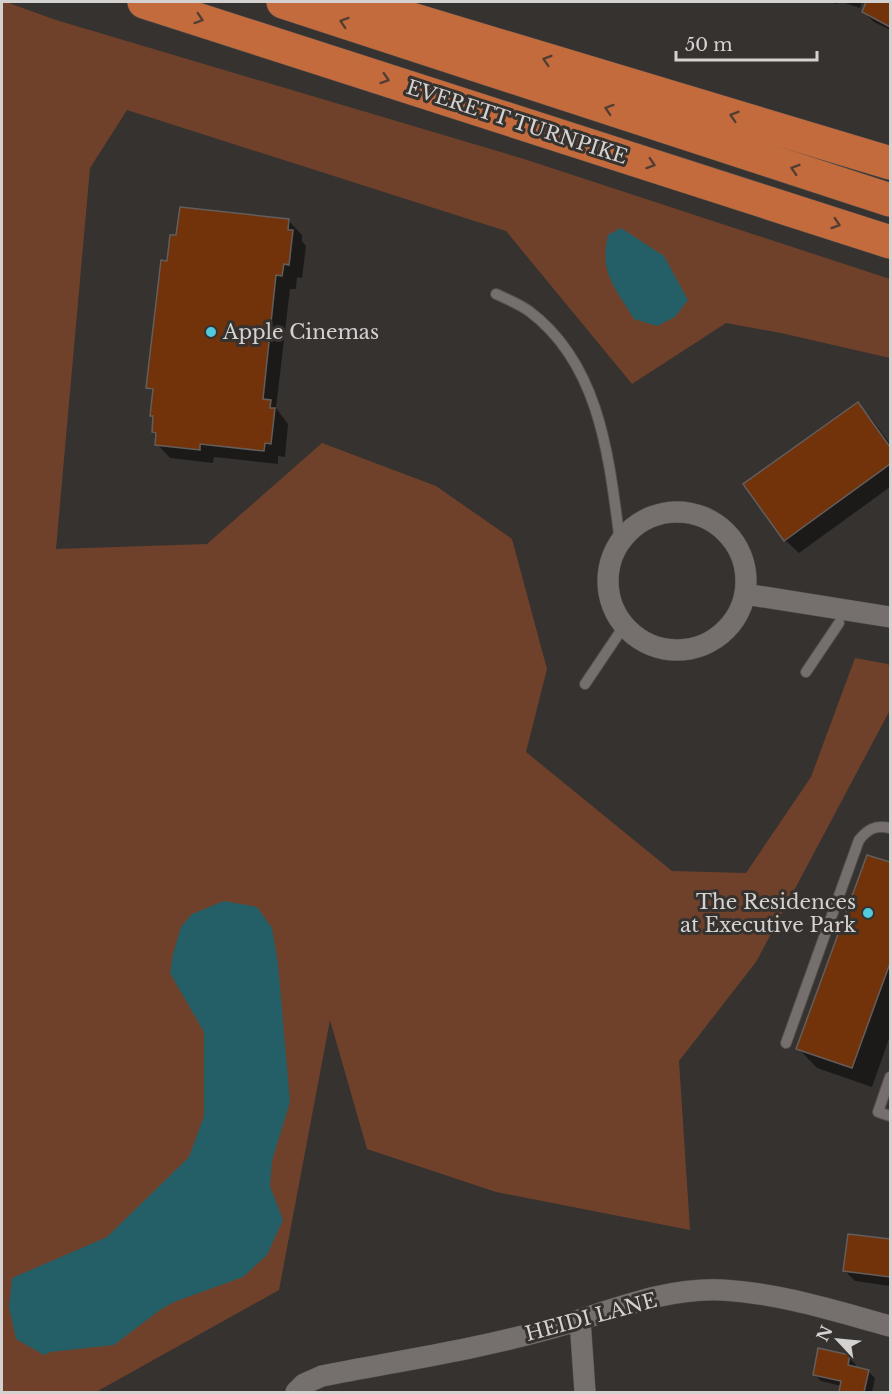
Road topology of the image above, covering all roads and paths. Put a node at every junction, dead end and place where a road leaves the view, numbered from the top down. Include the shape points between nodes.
1 (144, 2) edge
2 (283, 2) edge
3 (355, 2) edge
4 (891, 164) edge
5 (891, 200) edge
6 (891, 242) edge
7 (496, 294) dead end
8 (620, 542) junction
9 (745, 594) junction
10 (891, 617) edge
11 (839, 623) dead end
12 (624, 626) junction
13 (806, 672) dead end
14 (585, 684) dead end
15 (891, 828) edge
16 (786, 1043) dead end
17 (891, 1077) edge
18 (891, 1116) edge
19 (580, 1320) junction
20 (891, 1326) edge
21 (296, 1392) edge
22 (585, 1392) edge

1 -> 6 highway, EVERETT TURNPIKE
5 -> 2 highway, EVERETT TURNPIKE
4 -> 3 highway
7 - 8 lane via 527,310 550,329 570,353 584,379 605,440
8 - 9 street via 637,525 659,514 681,512 700,516 725,531 737,547 744,565
8 - 12 street via 613,555 608,585 616,614
9 - 10 street
9 - 12 street via 738,614 724,632 695,648 662,649 641,640
11 - 13 lane
12 - 14 lane
15 - 16 lane via 868,829 859,840
17 - 18 lane via 878,1112
19 - 20 street, HEIDI LANE via 677,1293 722,1290 809,1304
19 - 21 street, HEIDI LANE via 443,1355 322,1376
19 - 22 street

